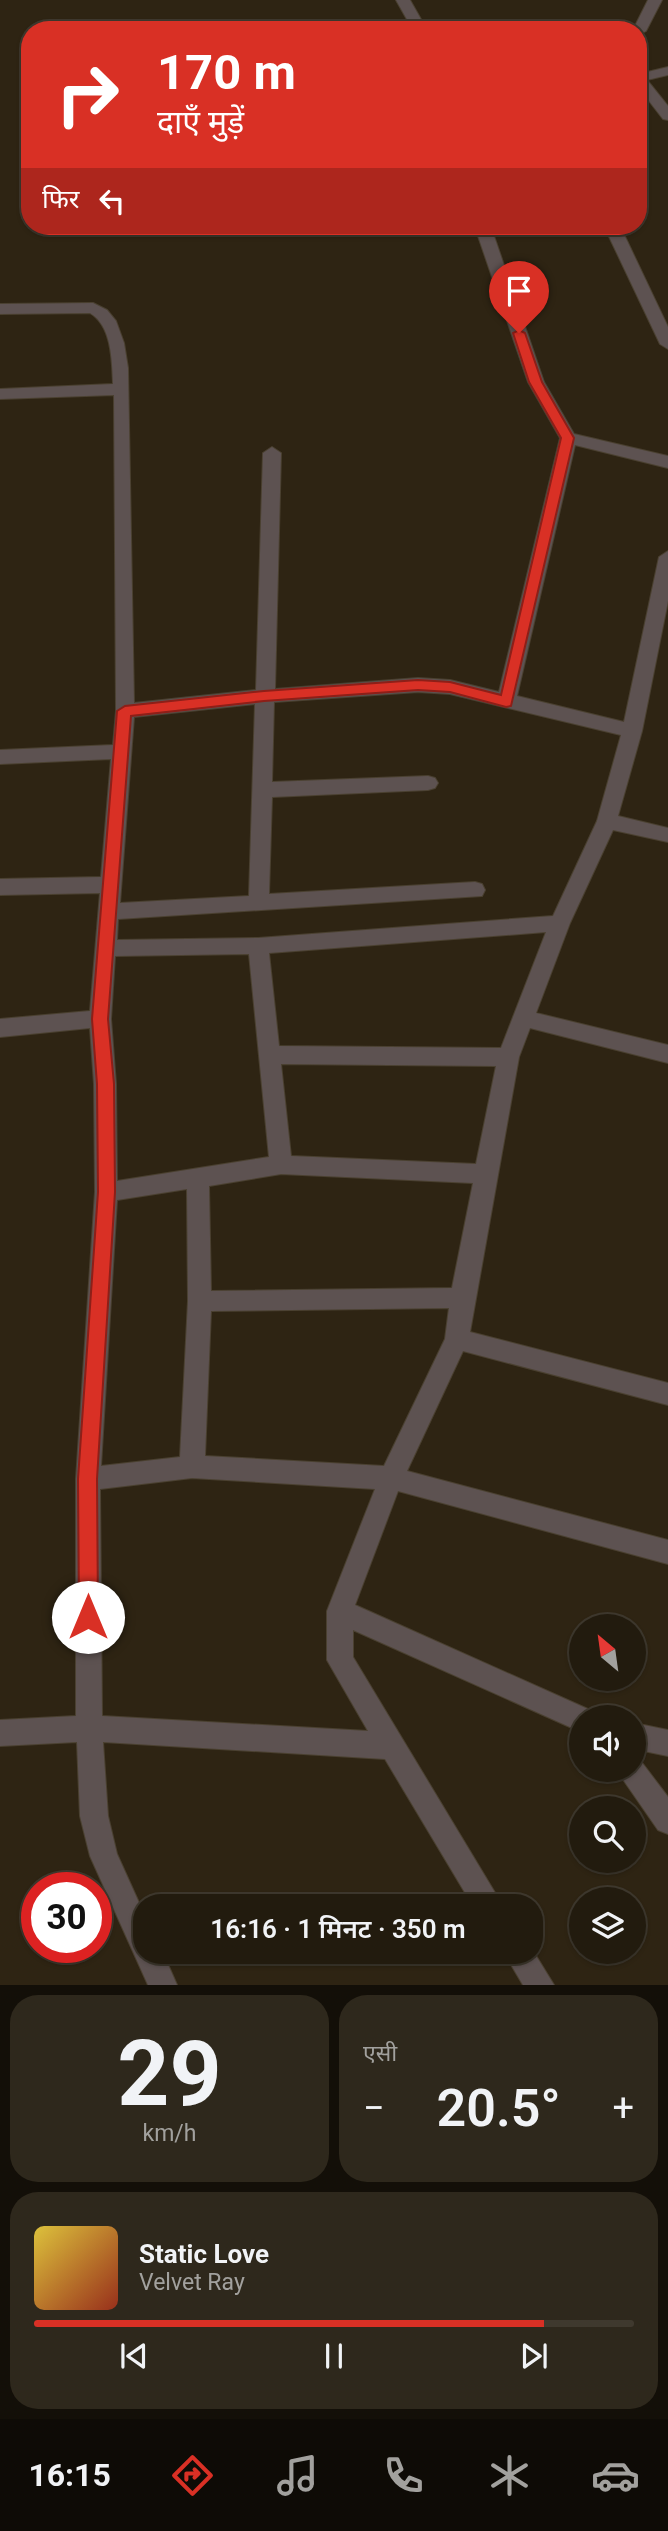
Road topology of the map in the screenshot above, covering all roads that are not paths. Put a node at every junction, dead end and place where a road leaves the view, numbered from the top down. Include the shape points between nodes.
1 (403, 0) edge
2 (655, 0) edge
3 (415, 21) edge
4 (644, 21) edge
5 (668, 71) edge
6 (647, 76) edge
7 (647, 88) edge
8 (668, 116) edge
9 (616, 235) edge
10 (486, 236) dead end
11 (0, 309) edge
12 (668, 345) edge
13 (122, 389) junction
14 (0, 394) edge
15 (568, 438) junction
16 (272, 453) dead end
17 (668, 462) edge
18 (668, 557) edge
19 (264, 696) junction
20 (506, 702) junction
21 (125, 711) junction
22 (632, 731) junction
23 (120, 752) junction
24 (0, 757) edge
25 (428, 783) dead end
26 (262, 790) junction
27 (607, 821) junction
28 (668, 835) edge
29 (109, 885) junction
30 (0, 887) edge
31 (475, 890) dead end
32 (259, 905) junction
33 (109, 912) junction
34 (560, 923) junction
35 (258, 946) junction
36 (105, 948) junction
37 (523, 1018) junction
38 (100, 1019) junction
39 (0, 1028) edge
40 (668, 1054) edge
41 (268, 1055) junction
42 (508, 1057) junction
43 (281, 1165) junction
44 (485, 1174) junction
45 (198, 1177) junction
46 (106, 1192) junction
47 (462, 1298) junction
48 (200, 1301) junction
49 (457, 1339) junction
50 (668, 1394) edge
51 (192, 1467) junction
52 (391, 1478) junction
53 (88, 1479) junction
54 (668, 1552) edge
55 (340, 1611) junction
56 (569, 1715) edge
57 (89, 1728) junction
58 (0, 1733) edge
59 (646, 1738) edge
60 (668, 1743) edge
61 (392, 1746) junction
62 (640, 1782) edge
63 (668, 1820) edge
64 (482, 1894) edge
65 (133, 1920) edge
66 (153, 1964) edge
67 (526, 1964) edge
68 (163, 1985) edge
69 (540, 1985) edge

1 - 3 street
2 - 4 street
5 - 6 street
7 - 8 street
9 - 12 street
10 - 15 street via 536,382
11 - 13 street via 100,311 107,318 119,354
13 - 14 street
13 - 21 street
15 - 17 street
15 - 20 street
16 - 19 street
18 - 22 street
19 - 20 street via 418,685 450,687
19 - 21 street
19 - 26 street
20 - 22 street
21 - 23 street
22 - 27 street
23 - 24 street
23 - 29 street
25 - 26 street
26 - 32 street
27 - 28 street
27 - 34 street
29 - 30 street
29 - 33 street
31 - 32 street
32 - 33 street
33 - 36 street
34 - 35 street
34 - 37 street
35 - 36 street
35 - 41 street
36 - 38 street
37 - 40 street
37 - 42 street
38 - 39 street
38 - 46 street
41 - 42 street
41 - 43 street
42 - 44 street
43 - 44 street
43 - 45 street
44 - 47 street
45 - 46 street
45 - 48 street
46 - 53 street
47 - 48 street
47 - 49 street
48 - 51 street
49 - 50 street
49 - 52 street
51 - 52 street
51 - 53 street
52 - 54 street
52 - 55 street
53 - 57 street
55 - 56 street
55 - 61 street via 340,1660
57 - 58 street
57 - 61 street
57 - 65 street via 94,1816 104,1856
59 - 60 street
61 - 64 street
62 - 63 street
66 - 68 street
67 - 69 street

